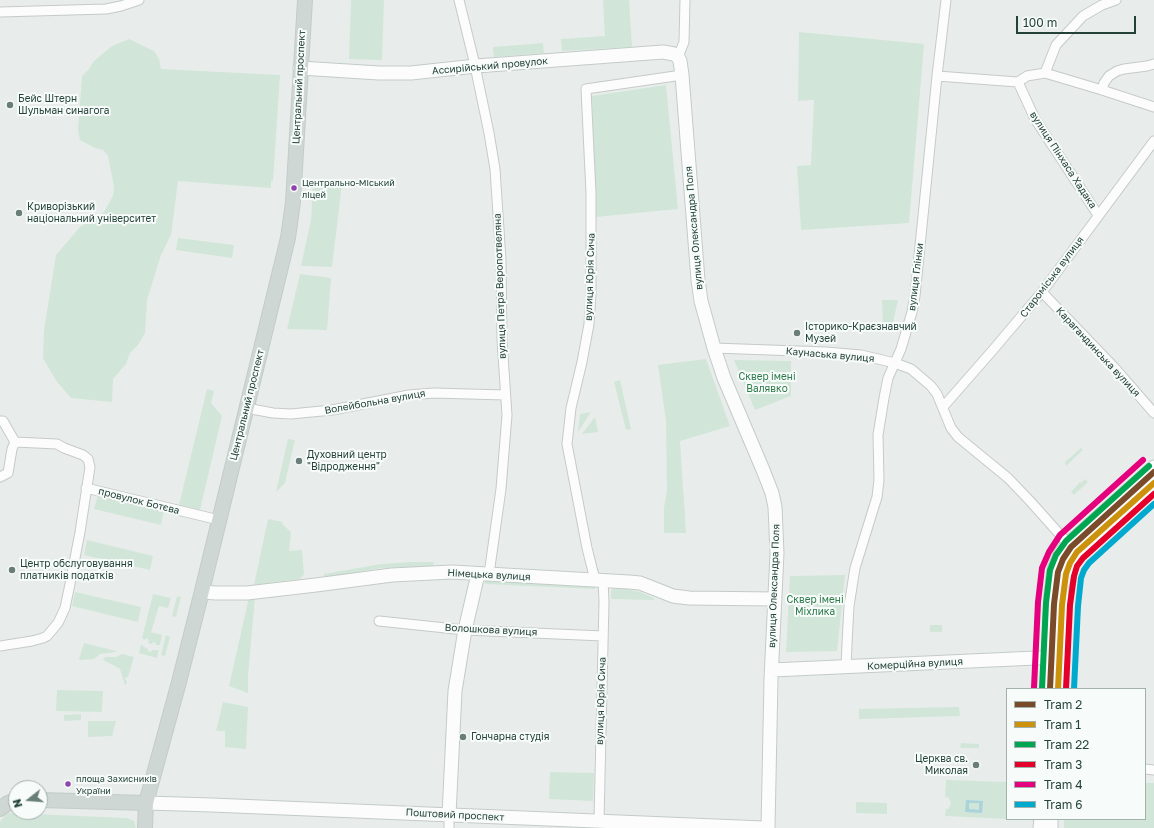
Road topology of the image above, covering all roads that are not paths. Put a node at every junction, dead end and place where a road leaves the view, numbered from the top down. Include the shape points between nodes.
1 (140, 0) edge
2 (304, 0) edge
3 (459, 0) edge
4 (685, 0) edge
5 (946, 0) edge
6 (1116, 0) edge
7 (0, 12) edge
8 (678, 57) junction
9 (1154, 64) edge
10 (476, 66) junction
11 (300, 68) junction
12 (1045, 73) junction
13 (682, 75) junction
14 (937, 76) junction
15 (1018, 82) junction
16 (1102, 90) junction
17 (1154, 108) edge
18 (1154, 141) edge
19 (1098, 215) junction
20 (1042, 292) junction
21 (714, 348) junction
22 (895, 363) junction
23 (505, 395) junction
24 (943, 407) junction
25 (246, 408) junction
26 (1154, 413) edge
27 (0, 421) edge
28 (15, 442) junction
29 (1154, 467) edge
30 (0, 477) edge
31 (1154, 481) edge
32 (86, 488) junction
33 (219, 520) junction
34 (1072, 548) junction
35 (483, 574) junction
36 (599, 581) junction
37 (202, 592) junction
38 (775, 599) junction
39 (379, 621) dead end
40 (465, 630) junction
41 (603, 636) junction
42 (0, 646) edge
43 (1053, 658) junction
44 (846, 667) junction
45 (772, 670) junction
46 (1047, 688) edge
47 (1057, 688) edge
48 (48, 800) edge
49 (146, 803) junction
50 (449, 815) junction
51 (600, 823) edge
52 (629, 825) edge
53 (145, 828) edge
54 (449, 828) edge
55 (763, 828) edge
56 (768, 828) edge

1 - 7 street via 106,9
2 - 11 main road, Центральний проспект
3 - 10 street, вулиця Петра Веропотвеляна
4 - 8 street via 684,42
5 - 14 street, вулиця Глінки
6 - 12 street via 1083,16 1056,45
8 - 10 street, Ассирійський провулок via 663,52
8 - 13 street, вулиця Олександра Поля
9 - 16 street via 1117,71 1109,76
10 - 11 street, Ассирійський провулок via 411,73
10 - 23 street, вулиця Петра Веропотвеляна via 495,169
11 - 25 main road, Центральний проспект via 293,202 288,238
12 - 15 street via 1027,76
12 - 16 street
13 - 21 street, вулиця Олександра Поля via 698,280
13 - 36 street, вулиця Юрія Сича via 586,89 591,193 591,294 589,324 571,408 567,444 587,548 593,572
14 - 15 street
14 - 22 street, вулиця Глінки via 915,296
15 - 19 street, вулиця Пінхаса Хадака via 1035,119
16 - 17 street
18 - 19 street, Староміська вулиця
19 - 20 street, Староміська вулиця
20 - 24 street, Староміська вулиця
20 - 26 street, Карагандинська вулиця
21 - 22 street, Каунаська вулиця via 854,354
21 - 38 street, вулиця Олександра Поля via 772,493 777,536
22 - 24 street, Каунаська вулиця via 911,369 931,386
22 - 44 street, вулиця Глінки via 888,378 880,420 879,480 876,497 855,568 850,599
23 - 25 street, Волейбольна вулиця via 409,395 332,410 291,414
23 - 35 street, вулиця Петра Веропотвеляна via 507,416 501,489
24 - 34 street, Каунаська вулиця via 951,428 958,437 1008,478
25 - 33 main road, Центральний проспект
27 - 28 street via 3,421
28 - 30 street via 8,474
28 - 32 street, провулок Ботєва via 57,444 83,455 88,459 90,467
29 - 34 street
31 - 34 street
32 - 33 street, провулок Ботєва
32 - 42 street via 70,584 65,608 58,623 48,636 43,638
33 - 37 main road, Центральний проспект
34 - 43 street via 1061,553 1053,575
35 - 36 street, Німецька вулиця
35 - 37 street, Німецька вулиця via 409,573 246,593
35 - 40 street, вулиця Петра Веропотвеляна
36 - 38 street, Німецька вулиця via 640,583 673,596 689,598
36 - 41 street, вулиця Юрія Сича via 604,601
37 - 49 main road, Центральний проспект
38 - 45 street, вулиця Олександра Поля
39 - 40 street, Волошкова вулиця
40 - 41 street, Волошкова вулиця
40 - 50 street, вулиця Петра Веропотвеляна via 455,690
41 - 51 street, вулиця Юрія Сича
43 - 44 street, Комерційна вулиця
43 - 46 street
43 - 47 street
44 - 45 street, Комерційна вулиця
45 - 56 street, вулиця Олександра Поля
48 - 49 main road
49 - 50 street, Поштовий проспект
49 - 53 main road
50 - 51 street, Поштовий проспект
50 - 54 street, вулиця Петра Веропотвеляна
51 - 52 street, Поштовий проспект
52 - 55 street, Поштовий проспект

